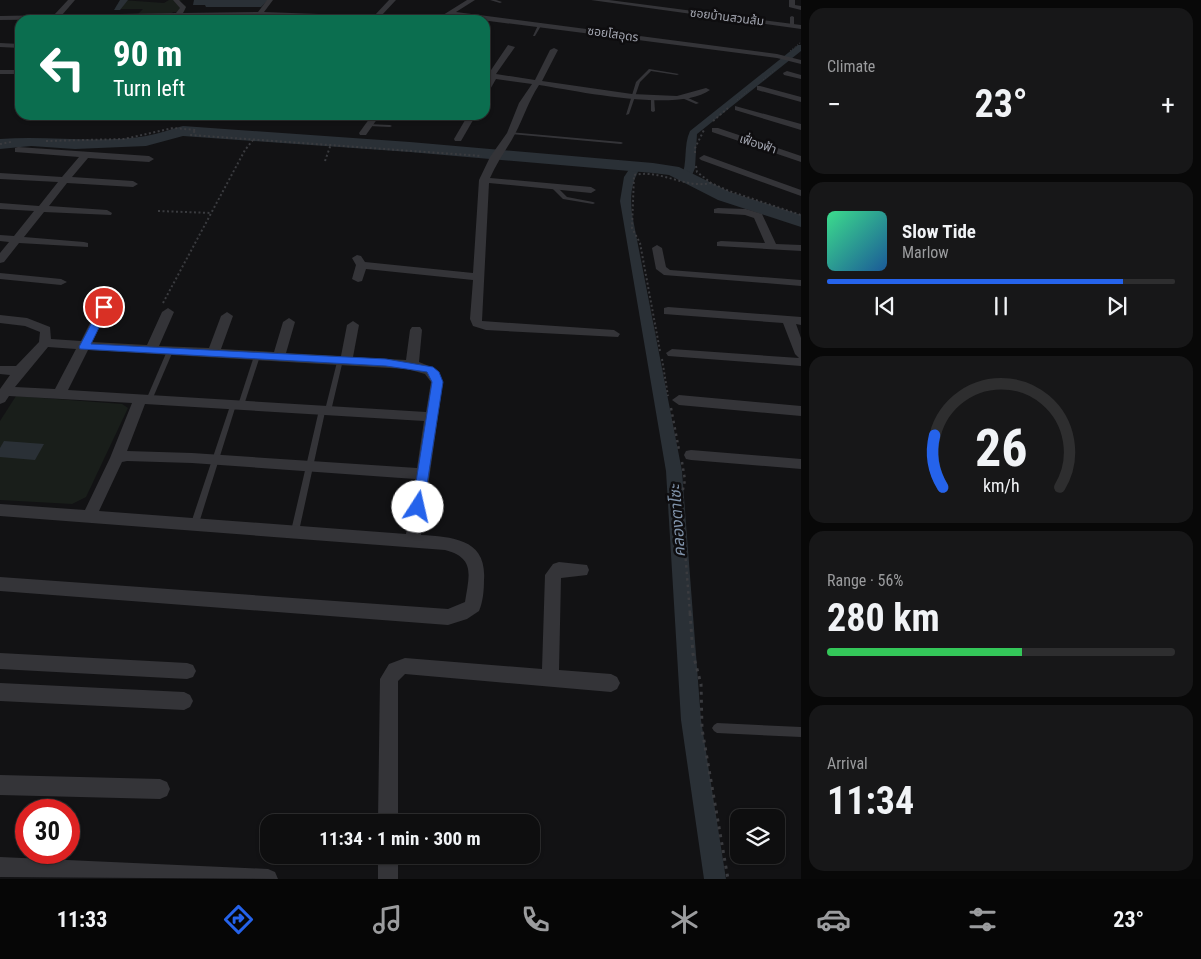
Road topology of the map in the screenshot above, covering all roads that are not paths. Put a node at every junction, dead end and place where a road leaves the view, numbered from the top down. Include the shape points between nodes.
1 (72, 0) edge
2 (176, 0) edge
3 (270, 0) edge
4 (393, 0) edge
5 (472, 0) edge
6 (492, 0) edge
7 (594, 0) edge
8 (789, 0) edge
9 (500, 2) dead end
10 (801, 8) edge
11 (449, 13) junction
12 (58, 15) edge
13 (174, 15) edge
14 (259, 15) edge
15 (378, 15) edge
16 (445, 15) edge
17 (466, 15) edge
18 (792, 17) dead end
19 (0, 18) edge
20 (15, 18) edge
21 (490, 18) edge
22 (540, 24) junction
23 (792, 26) junction
24 (801, 27) edge
25 (534, 35) dead end
26 (1, 46) edge
27 (15, 46) edge
28 (511, 47) dead end
29 (554, 50) dead end
30 (797, 61) edge
31 (0, 72) edge
32 (15, 72) edge
33 (787, 73) dead end
34 (678, 74) dead end
35 (490, 75) edge
36 (801, 77) edge
37 (536, 82) junction
38 (760, 88) dead end
39 (706, 90) dead end
40 (632, 96) junction
41 (652, 97) junction
42 (683, 97) junction
43 (801, 100) edge
44 (697, 103) dead end
45 (738, 108) dead end
46 (653, 111) dead end
47 (627, 114) dead end
48 (372, 120) edge
49 (469, 120) edge
50 (368, 125) junction
51 (390, 126) dead end
52 (801, 127) edge
53 (715, 130) dead end
54 (363, 132) dead end
55 (511, 134) junction
56 (458, 139) dead end
57 (621, 143) dead end
58 (17, 146) road end
59 (85, 155) junction
60 (704, 158) dead end
61 (149, 159) dead end
62 (801, 159) edge
63 (0, 176) edge
64 (65, 180) junction
65 (484, 180) junction
66 (134, 184) dead end
67 (554, 187) junction
68 (592, 190) dead end
69 (801, 193) edge
70 (593, 203) dead end
71 (0, 206) edge
72 (41, 209) junction
73 (718, 211) dead end
74 (107, 213) dead end
75 (0, 238) edge
76 (16, 239) junction
77 (721, 244) dead end
78 (84, 245) dead end
79 (772, 246) junction
80 (657, 248) dead end
81 (801, 248) edge
82 (0, 260) edge
83 (0, 276) edge
84 (478, 277) junction
85 (358, 279) dead end
86 (61, 282) dead end
87 (801, 283) edge
88 (104, 307) dead end
89 (165, 308) road end
90 (668, 310) dead end
91 (227, 316) dead end
92 (0, 319) edge
93 (795, 321) edge
94 (289, 322) dead end
95 (353, 325) dead end
96 (416, 330) dead end
97 (614, 334) dead end
98 (45, 343) junction
99 (84, 347) junction
100 (151, 350) junction
101 (170, 351) junction
102 (214, 353) junction
103 (672, 353) dead end
104 (801, 354) edge
105 (257, 356) junction
106 (278, 357) junction
107 (343, 360) junction
108 (801, 362) edge
109 (412, 366) junction
110 (0, 370) edge
111 (19, 371) junction
112 (3, 395) edge
113 (58, 395) junction
114 (144, 399) junction
115 (673, 402) road end
116 (237, 405) junction
117 (325, 410) junction
118 (801, 411) edge
119 (432, 417) junction
120 (692, 455) dead end
121 (118, 458) junction
122 (216, 459) junction
123 (801, 464) edge
124 (310, 466) junction
125 (424, 474) junction
126 (0, 510) edge
127 (90, 515) junction
128 (195, 523) junction
129 (295, 531) junction
130 (413, 539) junction
131 (582, 570) dead end
132 (0, 584) edge
133 (0, 661) edge
134 (187, 672) dead end
135 (550, 678) junction
136 (611, 683) dead end
137 (0, 692) edge
138 (184, 701) dead end
139 (717, 728) dead end
140 (801, 732) edge
141 (0, 785) edge
142 (160, 789) dead end
143 (388, 814) edge
144 (388, 864) edge
145 (0, 867) edge
146 (268, 879) edge
147 (388, 879) edge

1 - 12 street
2 - 13 street via 184,8
3 - 14 street
4 - 15 street
5 - 11 street
6 - 9 lane
7 - 23 street, ซอยบ้านสวนส้ม
8 - 10 street via 791,6
11 - 16 street
11 - 17 street, ซอยโสอุดร
18 - 23 lane
19 - 20 street
21 - 22 street, ซอยโสอุดร
22 - 25 lane
22 - 30 street, ซอยโสอุดร
23 - 24 street, ซอยบ้านสวนส้ม
26 - 27 street
28 - 35 street
29 - 37 street
31 - 32 street
33 - 36 street
34 - 40 lane via 650,70 638,82
35 - 37 street
37 - 40 street
37 - 55 street via 523,103
38 - 43 street
39 - 42 street
40 - 41 street
40 - 47 lane
41 - 42 street
41 - 46 lane
42 - 44 lane
45 - 52 street
48 - 50 street
49 - 56 street
50 - 51 lane
50 - 54 street
53 - 62 street, เฟื่องฟ้า
55 - 57 lane
55 - 65 street
58 - 59 street
59 - 61 street
59 - 64 street
60 - 69 street
63 - 64 street
64 - 66 street
64 - 72 street
65 - 67 street
65 - 84 street
67 - 68 street
67 - 70 lane via 565,198
71 - 72 street
72 - 74 street
72 - 76 street
73 - 79 street via 758,216
75 - 76 street
76 - 78 street
76 - 82 street
77 - 79 street
79 - 81 street
80 - 87 street via 662,269 668,273
83 - 86 street
84 - 85 street via 359,261
84 - 97 street via 477,323
88 - 99 street
89 - 100 street
90 - 93 street
91 - 102 street
92 - 98 street via 39,326 46,330
93 - 104 street
94 - 106 street
95 - 107 street
96 - 109 street
98 - 99 street
98 - 111 street
99 - 100 street
99 - 113 street
100 - 101 street
101 - 102 street
101 - 114 lane
102 - 105 street
103 - 108 street
105 - 106 street
105 - 116 lane
106 - 107 street
107 - 109 street
107 - 117 lane
109 - 119 street via 430,369 436,375
110 - 111 street
111 - 112 street
112 - 113 street
113 - 114 street
114 - 116 street
114 - 121 street
115 - 118 street
116 - 117 street
116 - 122 lane
117 - 119 street
117 - 124 lane
119 - 125 street
120 - 123 street
121 - 122 street
121 - 127 street
122 - 124 street
122 - 128 lane
124 - 125 street
124 - 129 lane
125 - 130 street
126 - 127 street
127 - 128 street
128 - 129 street
129 - 130 street
130 - 132 street via 462,546 474,555 478,568 473,606 448,618
131 - 135 street via 559,569 553,575
133 - 134 street
135 - 136 street
135 - 143 street via 405,666 395,670 389,679
137 - 138 street
139 - 140 lane
141 - 142 street
144 - 147 street
145 - 146 street

